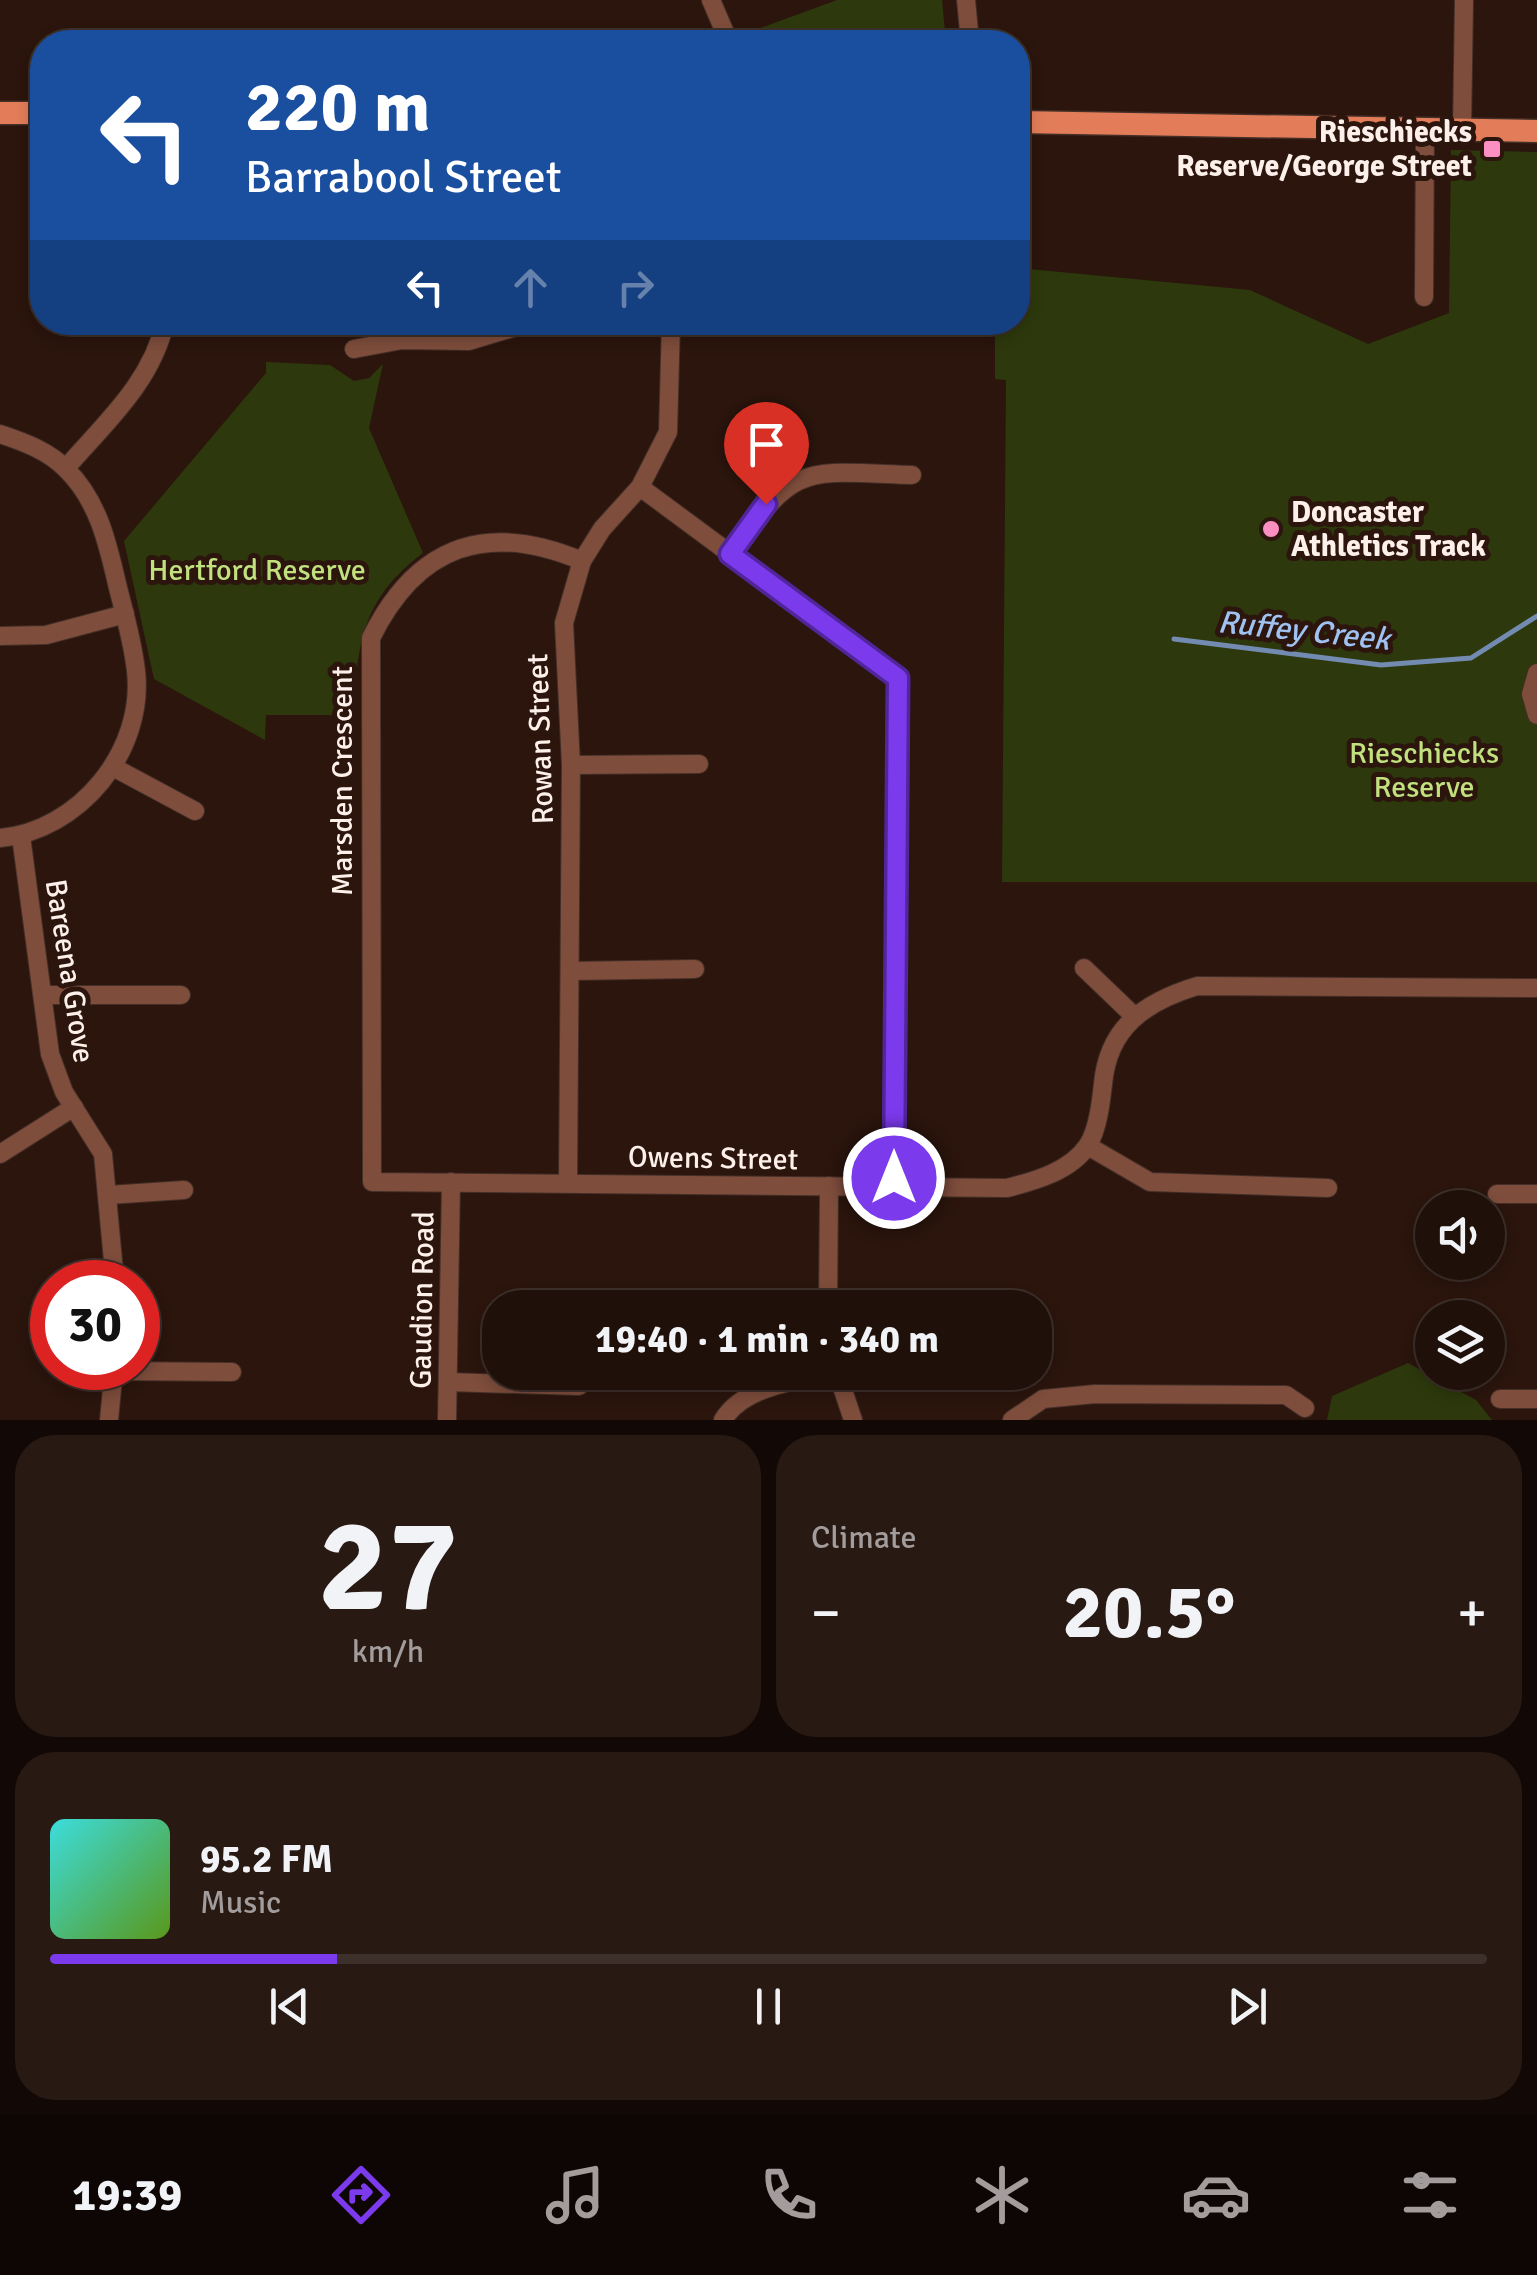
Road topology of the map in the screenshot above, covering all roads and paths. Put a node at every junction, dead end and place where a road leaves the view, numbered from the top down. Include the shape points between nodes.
1 (712, 0) edge
2 (966, 0) edge
3 (1464, 0) edge
4 (724, 30) edge
5 (969, 30) edge
6 (0, 112) edge
7 (30, 113) edge
8 (1030, 122) edge
9 (1425, 129) junction
10 (1462, 130) junction
11 (1537, 130) edge
12 (1424, 297) dead end
13 (162, 335) edge
14 (489, 335) edge
15 (672, 335) edge
16 (354, 349) dead end
17 (0, 434) edge
18 (66, 468) junction
19 (912, 476) dead end
20 (640, 488) junction
21 (730, 554) junction
22 (582, 562) junction
23 (124, 614) junction
24 (0, 636) edge
25 (1537, 673) edge
26 (1537, 715) edge
27 (698, 764) dead end
28 (571, 765) junction
29 (113, 767) junction
30 (196, 811) dead end
31 (21, 836) junction
32 (0, 838) edge
33 (1084, 968) dead end
34 (695, 969) dead end
35 (571, 971) junction
36 (1537, 988) edge
37 (44, 995) junction
38 (180, 995) dead end
39 (1133, 1016) junction
40 (74, 1107) junction
41 (1088, 1146) junction
42 (0, 1154) edge
43 (372, 1182) joint
44 (452, 1182) junction
45 (568, 1184) junction
46 (829, 1186) junction
47 (894, 1187) junction
48 (1328, 1188) dead end
49 (184, 1190) dead end
50 (1505, 1194) edge
51 (1537, 1194) edge
52 (108, 1195) junction
53 (113, 1260) edge
54 (828, 1290) edge
55 (160, 1370) edge
56 (232, 1372) dead end
57 (448, 1382) junction
58 (482, 1383) edge
59 (112, 1390) edge
60 (767, 1390) edge
61 (842, 1390) edge
62 (1537, 1399) edge
63 (1500, 1400) dead end
64 (1305, 1408) dead end
65 (109, 1420) edge
66 (447, 1420) edge
67 (723, 1420) edge
68 (852, 1420) edge
69 (1012, 1420) edge

1 - 4 street
2 - 5 street
3 - 10 street
6 - 7 main road
8 - 9 main road
9 - 10 main road
9 - 12 street
10 - 11 main road
13 - 18 street via 141,381
14 - 16 street
15 - 20 street, Rowan Street via 668,432
17 - 18 street via 34,445
18 - 23 street via 103,526
19 - 21 street via 826,472 792,481
20 - 21 street
20 - 22 street, Rowan Street
21 - 47 street via 898,678
22 - 28 street, Rowan Street via 564,623
22 - 43 street, Marsden Crescent via 526,542 482,543 443,554 399,589 371,638
23 - 24 street via 46,636
23 - 29 street via 137,673 135,707
25 - 26 street via 1530,694
27 - 28 street
28 - 35 street, Rowan Street
29 - 30 street
29 - 31 street via 60,819
31 - 32 street
31 - 37 street, Bareena Grove
33 - 39 street
34 - 35 street
35 - 45 street, Rowan Street
36 - 39 street via 1197,986 1156,998
37 - 38 street
37 - 40 street, Bareena Grove via 50,1054
39 - 41 street via 1105,1059
40 - 42 street
40 - 52 street, Bareena Grove via 102,1154
41 - 47 street, Owens Street via 1045,1179 1007,1188
41 - 48 street via 1150,1182
43 - 44 street, Owens Street
44 - 45 street, Owens Street
44 - 57 street, Gaudion Road
45 - 46 street, Owens Street
46 - 47 street, Owens Street
46 - 54 street
49 - 52 street
50 - 51 street
52 - 53 street, Bareena Grove
55 - 56 street
57 - 58 street
57 - 66 street, Gaudion Road
59 - 65 street
60 - 67 street via 732,1407
61 - 68 street
62 - 63 street
64 - 69 street via 1286,1394 1095,1394 1044,1398

